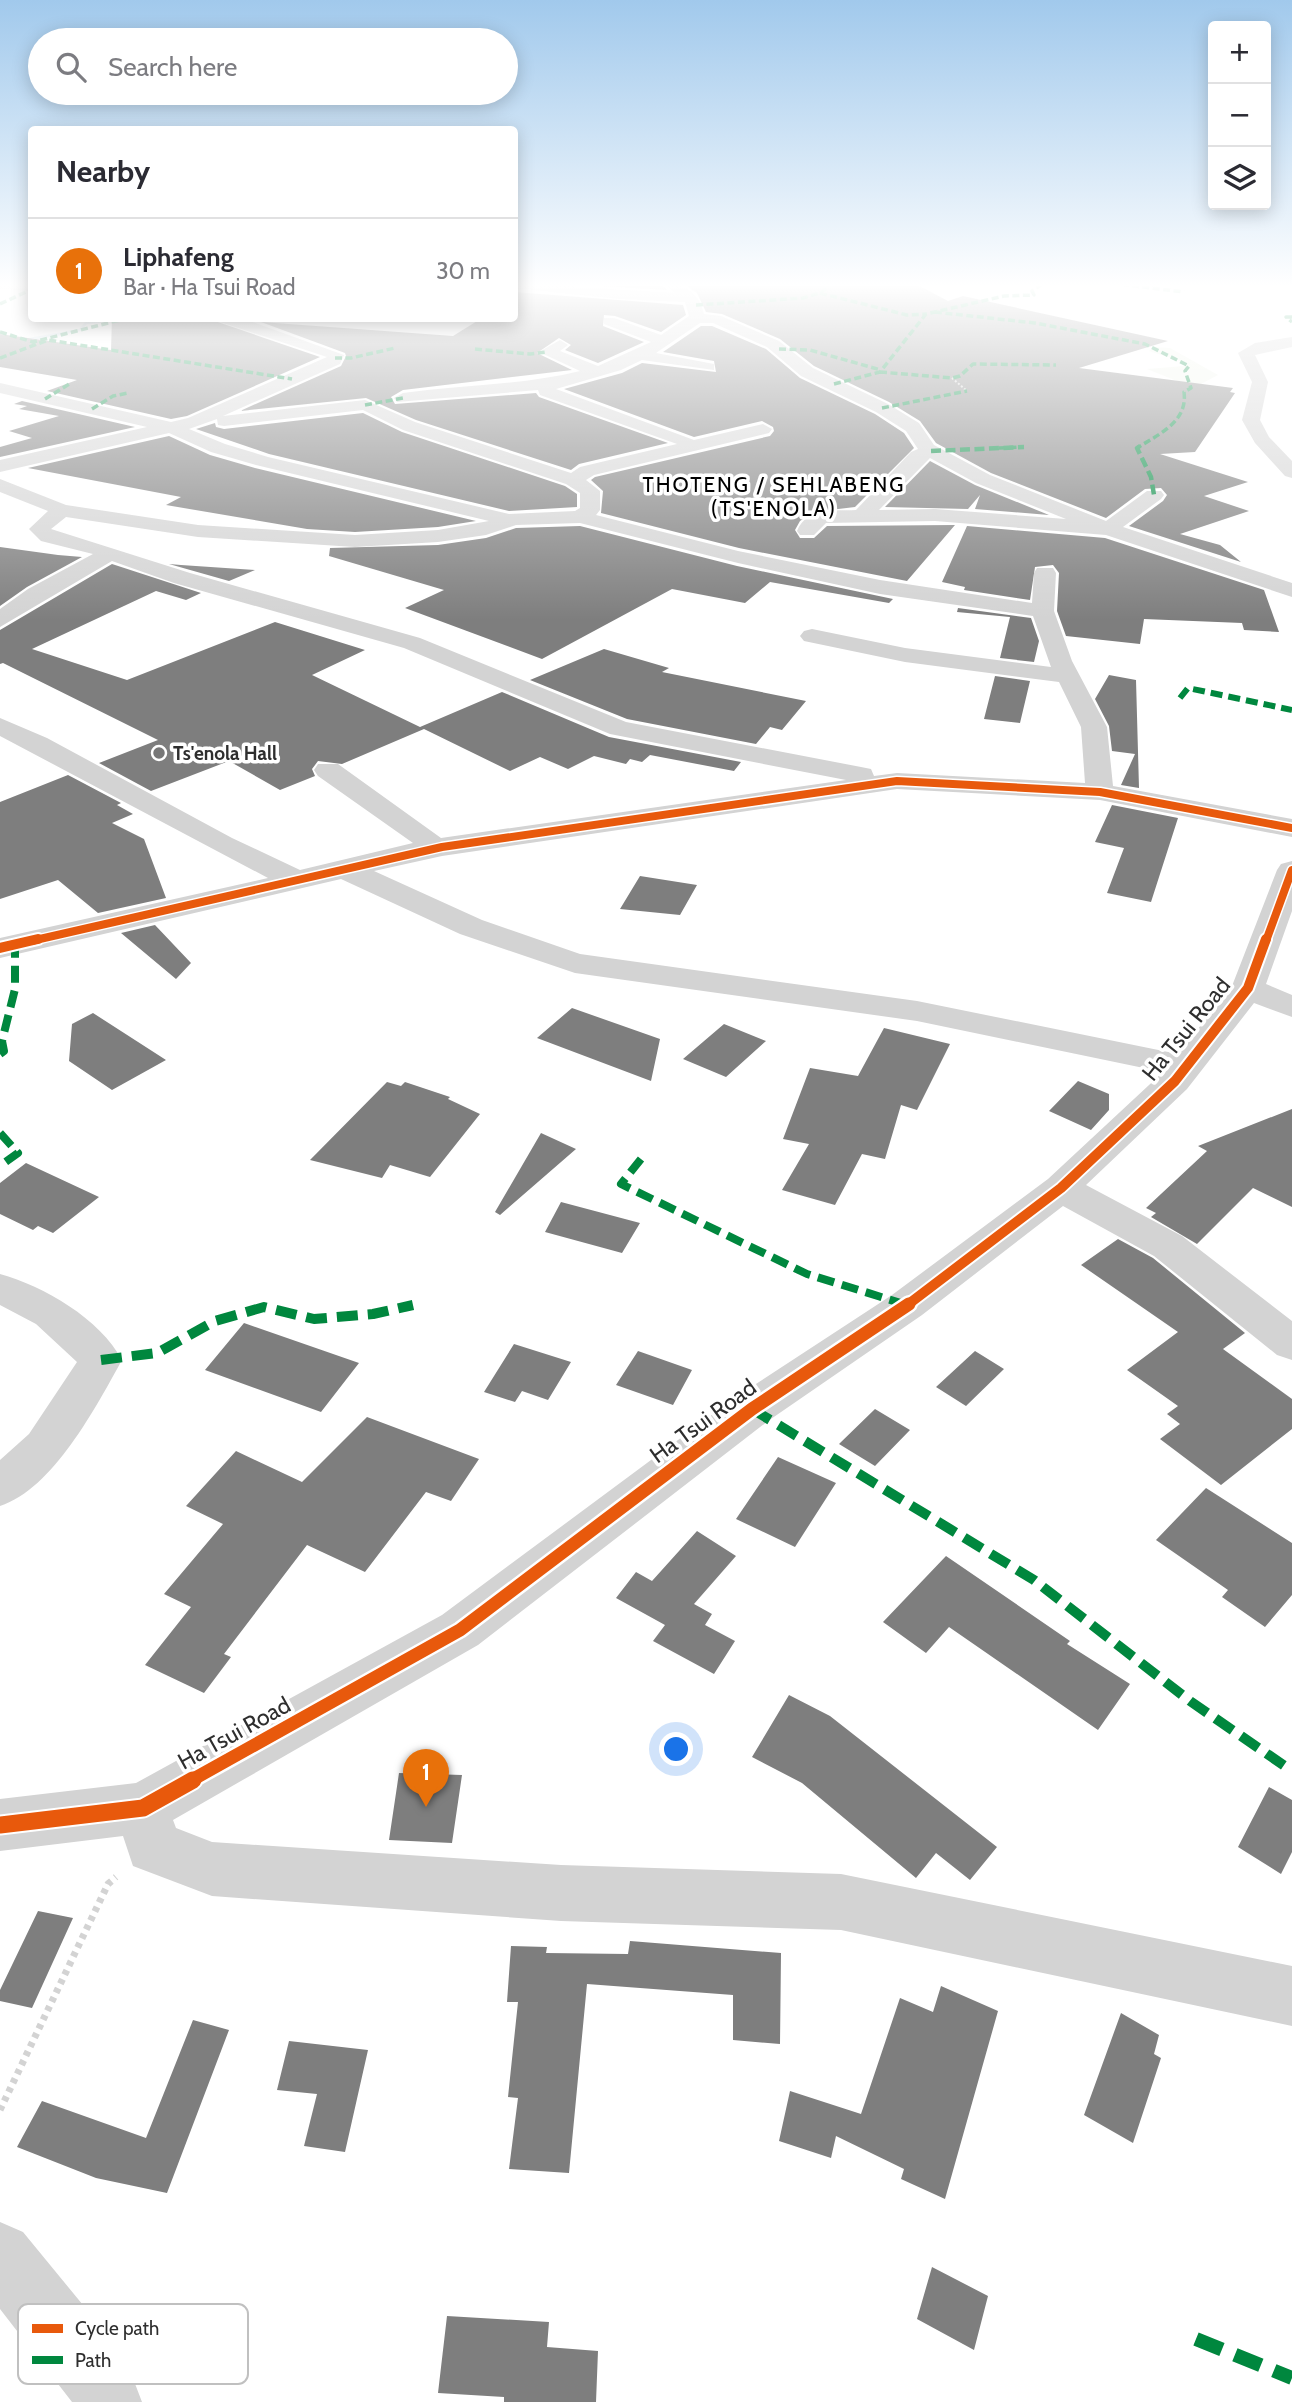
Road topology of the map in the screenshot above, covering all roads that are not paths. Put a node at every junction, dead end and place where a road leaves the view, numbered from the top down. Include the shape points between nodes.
1 (31, 395) edge
2 (257, 395) edge
3 (423, 395) edge
4 (554, 395) edge
5 (856, 395) edge
6 (1257, 395) edge
7 (403, 398) dead end
8 (194, 422) junction
9 (409, 426) junction
10 (170, 427) junction
11 (763, 429) dead end
12 (369, 432) dead end
13 (1261, 439) junction
14 (1292, 445) edge
15 (687, 446) junction
16 (931, 451) junction
17 (0, 466) edge
18 (1292, 472) edge
19 (573, 480) junction
20 (0, 485) edge
21 (1154, 495) dead end
22 (62, 510) junction
23 (862, 516) junction
24 (580, 517) junction
25 (513, 519) junction
26 (1108, 529) junction
27 (807, 531) dead end
28 (109, 554) junction
29 (1045, 573) dead end
30 (1292, 590) edge
31 (1043, 611) junction
32 (0, 621) edge
33 (812, 636) dead end
34 (1067, 676) junction
35 (0, 726) edge
36 (328, 770) dead end
37 (897, 781) junction
38 (1100, 792) junction
39 (1292, 828) edge
40 (425, 852) junction
41 (346, 870) junction
42 (1292, 870) edge
43 (297, 880) junction
44 (0, 948) edge
45 (1248, 988) junction
46 (1292, 1007) edge
47 (1185, 1066) junction
48 (1061, 1188) junction
49 (0, 1287) edge
50 (1292, 1344) edge
51 (0, 1488) edge
52 (0, 1825) edge
53 (148, 1827) junction
54 (1292, 1996) edge
55 (0, 2255) edge
56 (39, 2304) edge
57 (100, 2384) edge
58 (107, 2402) edge

1 - 10 street
2 - 8 street
3 - 7 street
4 - 15 street
5 - 16 street via 913,427
6 - 13 street via 1251,420
8 - 9 street via 365,405
8 - 10 street
9 - 12 street
9 - 19 street
10 - 17 street
10 - 25 street via 263,461
11 - 15 street
13 - 14 street
13 - 18 street
15 - 19 street via 587,471
16 - 23 street via 918,456
16 - 26 street via 983,479
19 - 24 street via 590,491 590,510
20 - 22 street
21 - 26 street
22 - 25 street via 198,530 355,541 438,536 486,529
22 - 28 street via 39,529 48,537
23 - 26 street via 935,515
23 - 27 street via 822,517
24 - 25 street
24 - 31 street via 880,587
26 - 30 street
28 - 32 street via 36,594
28 - 37 street via 412,643 619,728
29 - 31 street
31 - 34 street
33 - 34 street via 905,655
34 - 38 street via 1094,727
35 - 43 street via 80,762 239,855
36 - 40 street via 428,840
37 - 38 street
37 - 40 street
38 - 39 street
40 - 41 street
41 - 43 street
41 - 47 street via 471,927 575,963 917,1011
42 - 45 street, Ha Tsui Road
43 - 44 street
45 - 46 street
45 - 47 street, Ha Tsui Road
47 - 48 street, Ha Tsui Road via 1175,1081
48 - 50 street via 1168,1247
48 - 53 street, Ha Tsui Road via 907,1305 752,1409 460,1630
49 - 51 street via 51,1313 101,1360 45,1446
52 - 53 street, Ha Tsui Road
53 - 54 street via 212,1869 561,1893 841,1902
55 - 56 street
57 - 58 street

